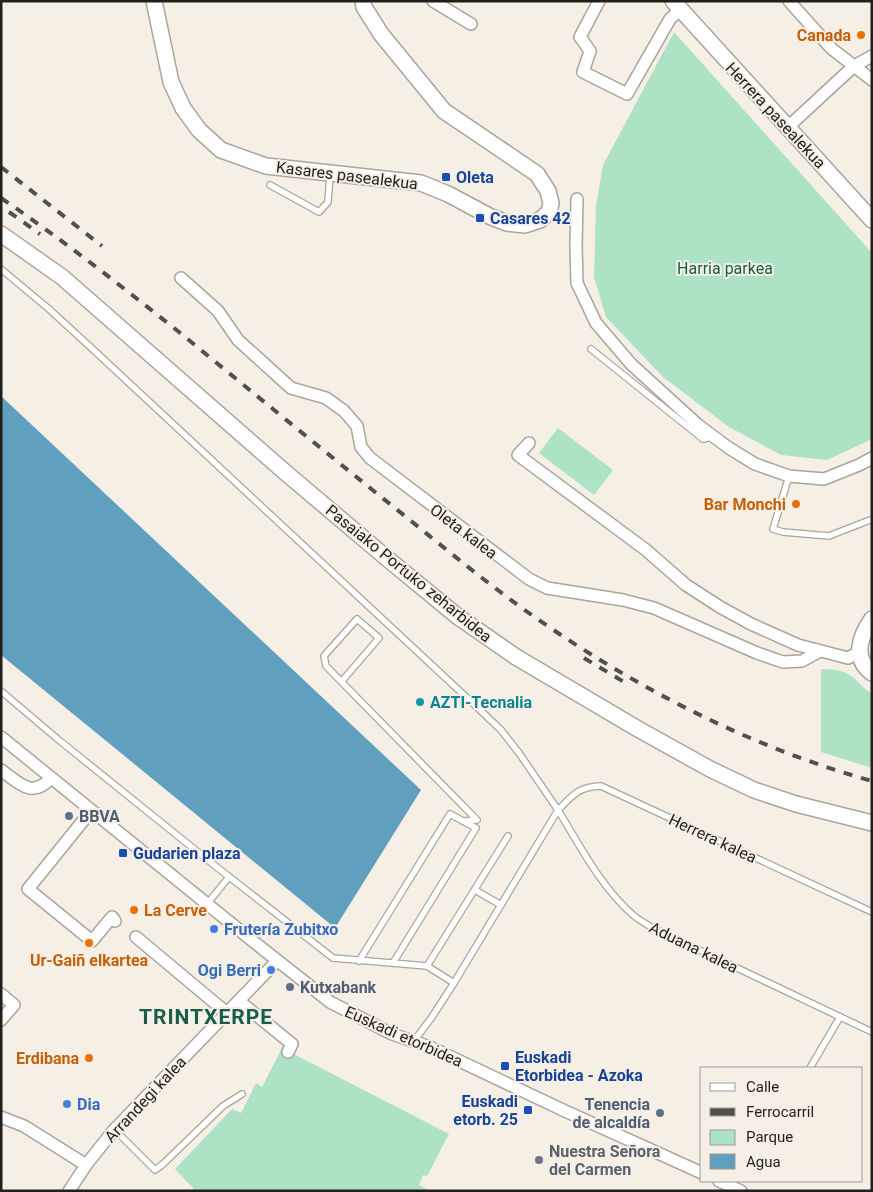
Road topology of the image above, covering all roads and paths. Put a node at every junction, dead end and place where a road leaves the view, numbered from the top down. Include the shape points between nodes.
1 (154, 1) edge
2 (363, 1) edge
3 (433, 1) edge
4 (598, 1) edge
5 (789, 1) edge
6 (677, 4) edge
7 (471, 24) dead end
8 (872, 56) edge
9 (854, 66) junction
10 (872, 80) edge
11 (788, 128) junction
12 (331, 173) junction
13 (270, 185) dead end
14 (577, 199) dead end
15 (872, 220) edge
16 (1, 234) edge
17 (1, 269) edge
18 (182, 278) dead end
19 (591, 349) dead end
20 (714, 436) junction
21 (529, 442) dead end
22 (872, 458) edge
23 (789, 476) junction
24 (870, 520) dead end
25 (872, 619) edge
26 (820, 651) junction
27 (859, 652) junction
28 (872, 673) edge
29 (342, 681) junction
30 (1, 691) edge
31 (1, 737) edge
32 (1, 770) edge
33 (51, 778) junction
34 (558, 810) junction
35 (91, 811) junction
36 (463, 821) junction
37 (872, 823) edge
38 (508, 836) dead end
39 (228, 877) junction
40 (475, 890) junction
41 (207, 904) junction
42 (501, 905) junction
43 (872, 912) edge
44 (116, 921) dead end
45 (136, 937) dead end
46 (277, 961) junction
47 (359, 961) junction
48 (393, 963) junction
49 (427, 966) junction
50 (454, 983) junction
51 (1, 994) edge
52 (239, 1001) junction
53 (227, 1013) junction
54 (840, 1017) junction
55 (1, 1020) edge
56 (872, 1032) edge
57 (414, 1041) junction
58 (288, 1052) dead end
59 (811, 1067) edge
60 (242, 1094) dead end
61 (1, 1117) edge
62 (113, 1131) junction
63 (86, 1165) junction
64 (700, 1172) edge
65 (721, 1182) edge
66 (69, 1191) edge
67 (741, 1191) edge

1 - 12 street, Kasares pasealekua via 171,82 183,108 199,130 221,150 266,166
2 - 12 street, Kasares pasealekua via 381,34 444,111 537,174 548,191 551,203 549,212 540,220 525,225 507,223 421,183
3 - 7 street
4 - 6 street via 580,37 590,51 583,72 627,94
5 - 9 street via 832,49
6 - 11 street, Herrera pasealekua
8 - 9 street
9 - 10 street
9 - 11 street
11 - 15 street, Herrera pasealekua
12 - 13 lane via 328,202 319,212
14 - 20 street via 577,283 596,323 631,364
16 - 37 street, Pasaiako Portuko zeharbidea via 62,277 271,460 457,616 516,657 646,734 754,790
17 - 34 lane, Aduana kalea via 92,348 501,730
18 - 26 street, Oleta kalea via 218,311 238,340 291,388 326,398 344,411 357,426 361,447 370,458 529,579 547,588 654,608 783,662 802,660
19 - 20 lane via 703,439
20 - 23 street via 755,464
21 - 26 street via 518,455 646,550 686,585 751,624
22 - 23 street via 824,479
23 - 24 lane via 772,528 829,536
25 - 27 street via 862,635
26 - 27 street via 848,658
27 - 28 street
29 - 29 lane via 326,666 324,656 357,619 379,638
29 - 36 lane via 478,820
30 - 39 lane
31 - 33 street, Euskadi etorbidea
32 - 33 street via 33,789 43,787
33 - 35 street, Euskadi etorbidea
34 - 42 lane, Herrera kalea
34 - 43 lane, Herrera kalea via 573,794 587,786 601,786
34 - 54 lane, Aduana kalea via 598,875 634,916
35 - 41 street, Euskadi etorbidea
35 - 44 street via 28,889 90,944 112,917
36 - 47 lane via 450,814
36 - 48 lane via 476,828
38 - 40 lane
39 - 41 lane
39 - 47 lane via 333,958
40 - 42 lane
40 - 49 lane
41 - 46 street, Euskadi etorbidea
42 - 50 lane, Herrera kalea
45 - 53 street
46 - 52 street, Arrandegi kalea
46 - 57 street, Euskadi etorbidea via 330,1002 392,1034
47 - 48 lane
48 - 49 lane
49 - 50 lane
50 - 57 lane, Herrera kalea
51 - 55 street via 14,1005
52 - 53 street, Arrandegi kalea
52 - 58 street via 292,1044
53 - 62 street, Arrandegi kalea
54 - 56 lane, Aduana kalea
54 - 59 lane
57 - 64 street, Euskadi etorbidea
60 - 62 lane via 223,1106 155,1170
61 - 63 street via 24,1126
62 - 63 street, Arrandegi kalea
63 - 66 street, Arrandegi kalea
65 - 67 street

